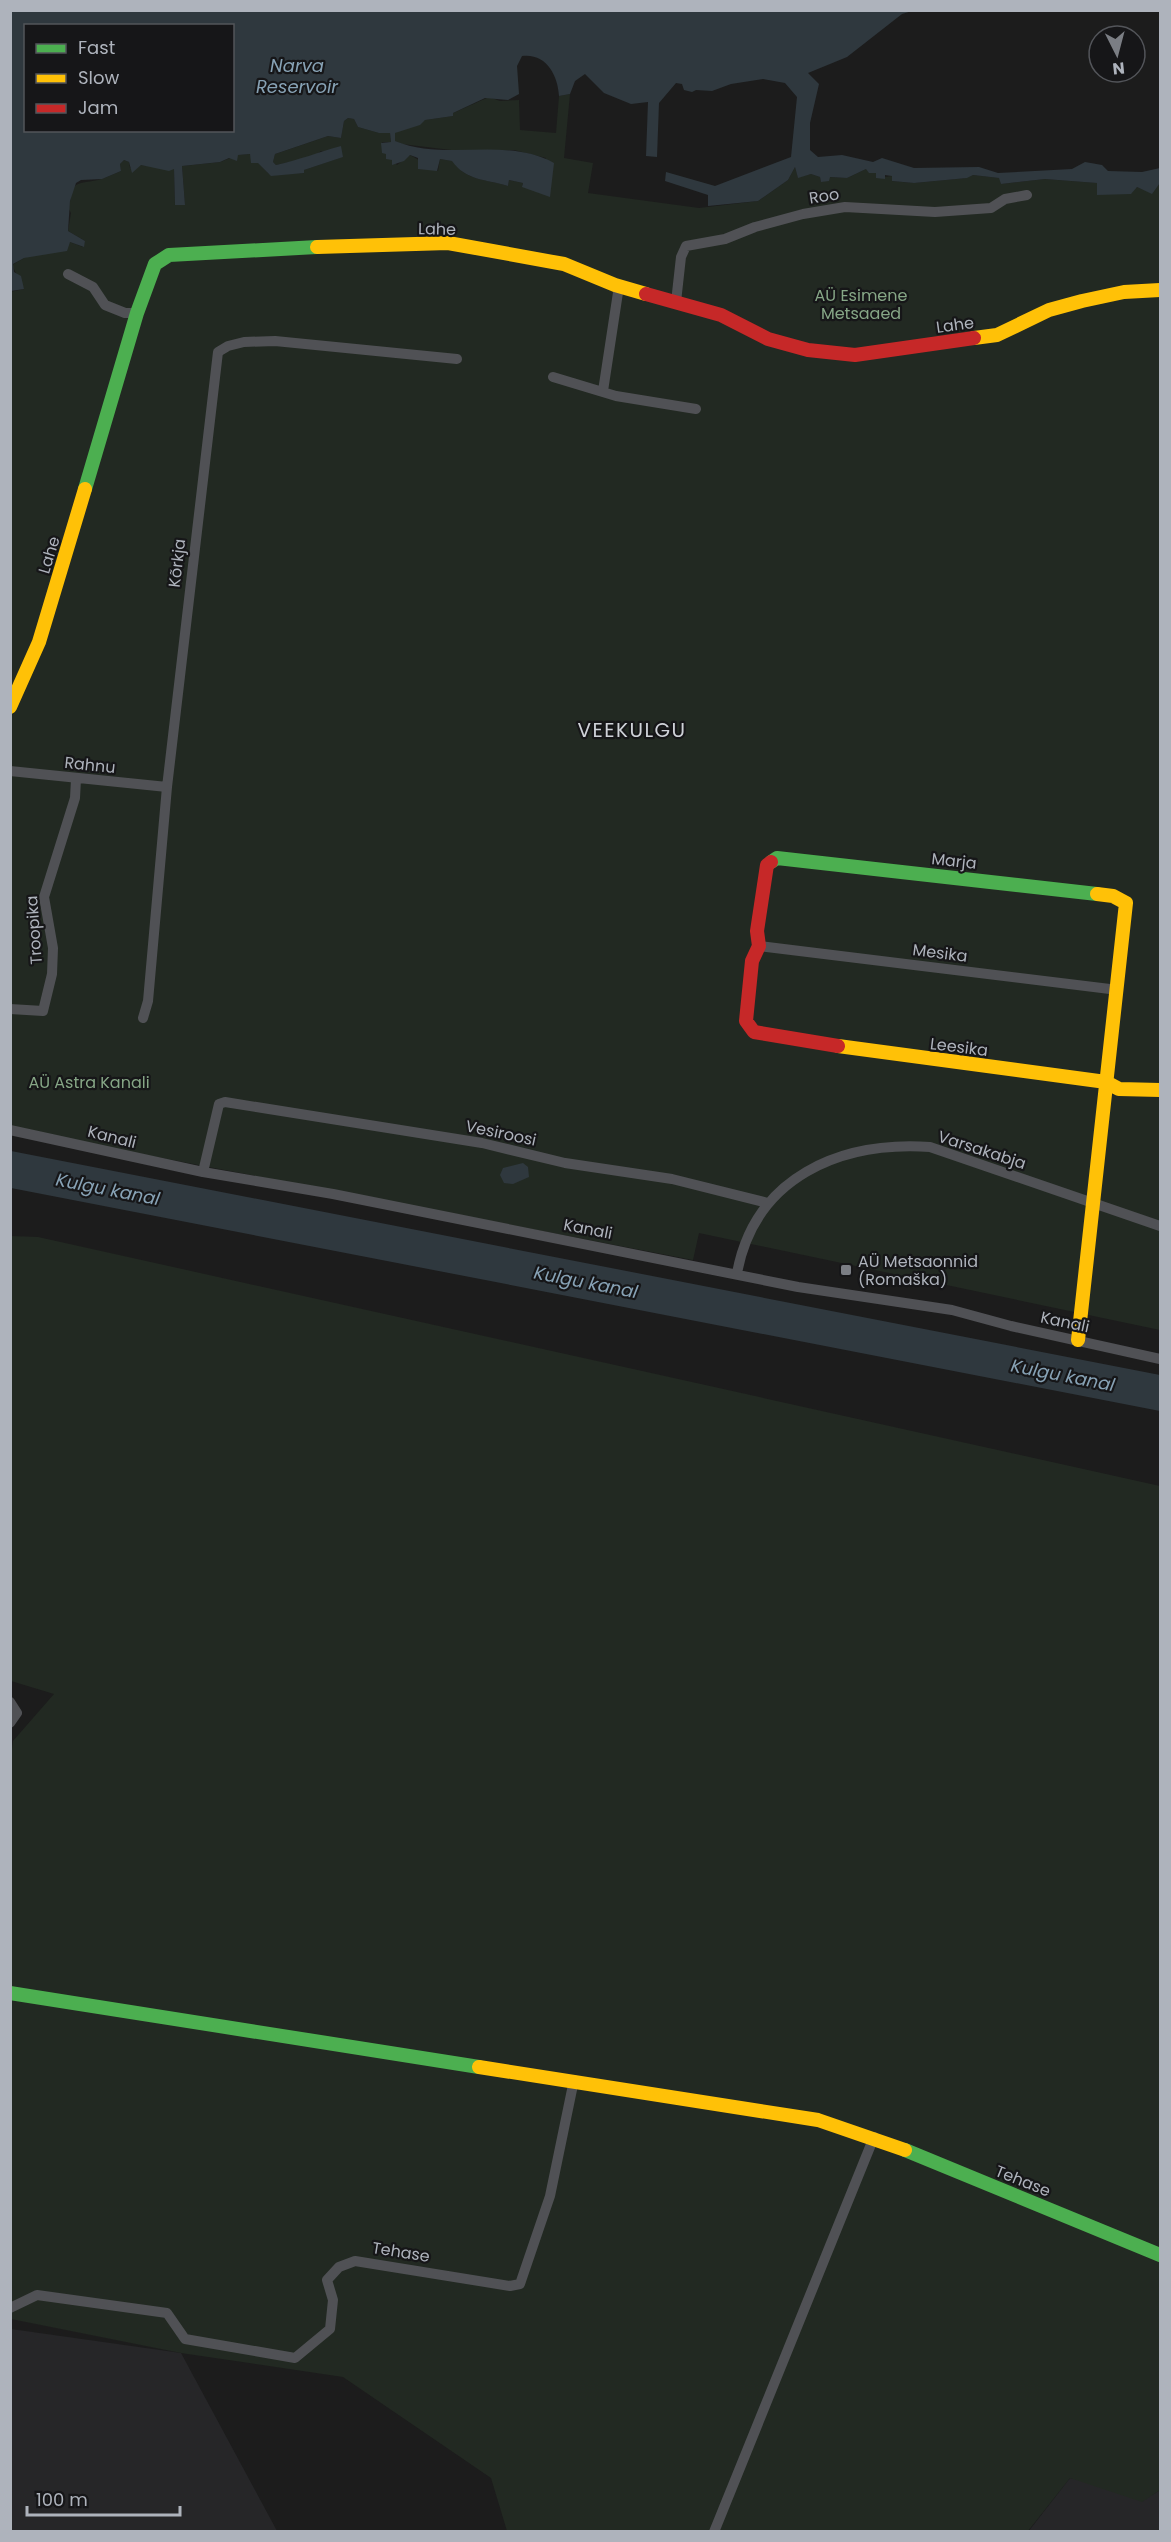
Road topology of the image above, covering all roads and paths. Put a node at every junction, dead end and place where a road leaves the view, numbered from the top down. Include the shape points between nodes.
1 (1027, 195) dead end
2 (68, 274) dead end
3 (619, 286) junction
4 (1161, 290) edge
5 (676, 302) junction
6 (137, 313) junction
7 (457, 359) dead end
8 (553, 377) dead end
9 (603, 391) junction
10 (696, 409) dead end
11 (10, 707) edge
12 (10, 771) edge
13 (76, 779) junction
14 (167, 787) junction
15 (759, 946) junction
16 (1118, 990) junction
17 (10, 1009) edge
18 (143, 1018) dead end
19 (1106, 1083) junction
20 (1161, 1090) edge
21 (10, 1130) edge
22 (203, 1172) junction
23 (768, 1203) junction
24 (1092, 1203) junction
25 (1161, 1226) edge
26 (737, 1274) junction
27 (1078, 1340) junction
28 (1161, 1359) edge
29 (10, 1702) edge
30 (10, 1723) edge
31 (10, 1993) edge
32 (574, 2080) junction
33 (874, 2138) junction
34 (1161, 2255) edge
35 (10, 2308) edge
36 (714, 2532) edge

1 - 5 street, Roo via 1005,199 991,208 957,211 845,207 686,246
2 - 6 street via 93,287 105,305
3 - 5 street, Lahe
3 - 6 street, Lahe via 564,264 448,243 195,251 169,255 155,264
3 - 9 street
4 - 5 street, Lahe via 1124,292 1049,310 997,335 855,355 808,350 768,339 721,315
6 - 11 street, Lahe via 39,642
7 - 14 street, Kõrkja via 275,341 244,342 218,352
8 - 9 street
9 - 10 street
12 - 13 street, Rahnu
13 - 14 street, Rahnu
13 - 17 street, Troopika via 75,798 44,897 53,948 44,1011
14 - 18 street, Kõrkja via 148,1001
15 - 16 street, Mesika
15 - 16 street, Marja via 757,931 767,865 777,858 1113,896 1126,903
15 - 19 street, Leesika via 752,961 746,1021 754,1032
16 - 19 street
19 - 20 street, Leesika via 1119,1089
19 - 24 street
21 - 22 street, Kanali
22 - 23 street, Vesiroosi via 214,1116 219,1104 225,1102 482,1143 565,1163 672,1179
22 - 26 street, Kanali
23 - 24 street, Varsakabja via 816,1165 848,1153 895,1145 930,1147
23 - 26 street via 749,1235
24 - 25 street, Varsakabja
24 - 27 street
26 - 27 street, Kanali via 952,1310
27 - 28 street, Kanali
29 - 30 street via 17,1713
31 - 32 street, Tehase
32 - 33 street, Tehase via 810,2118
32 - 35 street, Tehase via 550,2196 520,2284 510,2286 355,2261 339,2266 327,2280 333,2300 330,2329 295,2358 184,2339 167,2313 37,2295
33 - 34 street, Tehase
33 - 36 street

